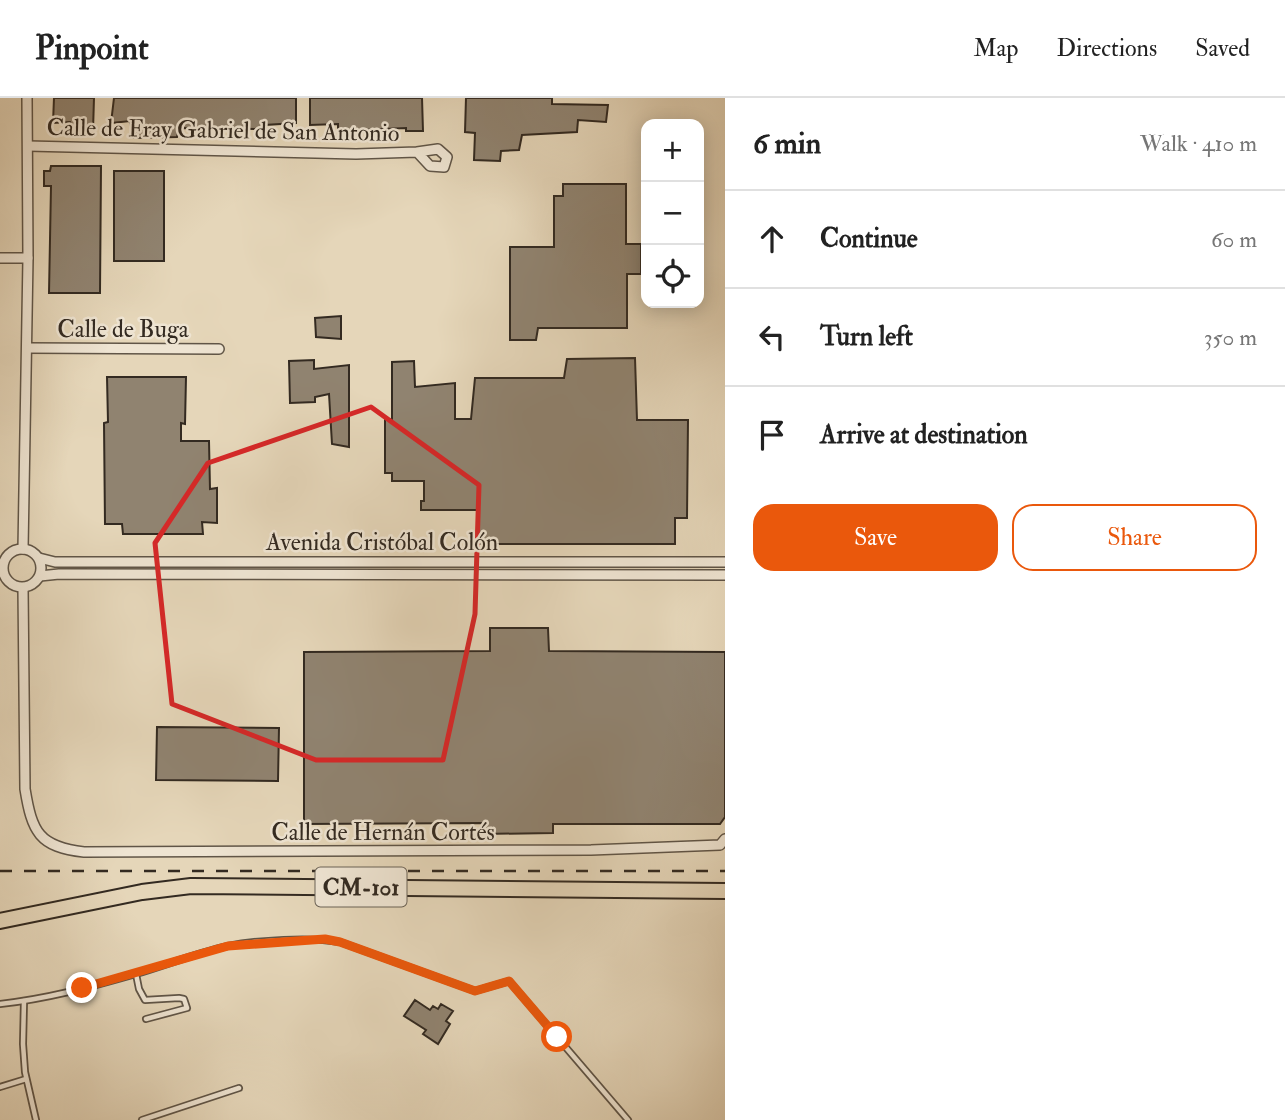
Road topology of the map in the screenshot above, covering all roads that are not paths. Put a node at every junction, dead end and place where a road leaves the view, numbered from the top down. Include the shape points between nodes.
1 (27, 98) edge
2 (27, 146) junction
3 (417, 152) dead end
4 (0, 258) edge
5 (28, 258) junction
6 (27, 348) junction
7 (219, 349) dead end
8 (23, 549) junction
9 (39, 558) junction
10 (2, 561) edge
11 (725, 562) edge
12 (725, 575) edge
13 (40, 576) junction
14 (3, 577) edge
15 (23, 588) junction
16 (725, 839) edge
17 (725, 891) edge
18 (0, 921) edge
19 (135, 974) junction
20 (24, 1001) junction
21 (0, 1004) edge
22 (146, 1019) dead end
23 (26, 1079) junction
24 (0, 1087) edge
25 (239, 1088) dead end
26 (36, 1120) edge
27 (142, 1120) edge
28 (628, 1120) edge

1 - 2 street
2 - 3 street, Calle de Fray Gabriel de San Antonio
2 - 5 street
4 - 5 street
5 - 6 street
6 - 7 street, Calle de Buga
6 - 8 street
8 - 9 street
8 - 10 street
9 - 11 street, Avenida Cristóbal Colón via 55,562
9 - 13 street
10 - 14 street
12 - 13 street, Avenida Cristóbal Colón
13 - 15 street
14 - 15 street
15 - 16 street, Calle de Hernán Cortés via 25,789 29,816 42,838 61,849 591,850 720,845
17 - 18 main road, CM-101 via 191,886
19 - 20 lane
19 - 22 lane via 145,1000 179,998 187,1008
19 - 28 lane via 228,946 325,939 475,991 509,981
20 - 21 lane
20 - 23 lane
23 - 24 lane
23 - 26 lane
25 - 27 lane

